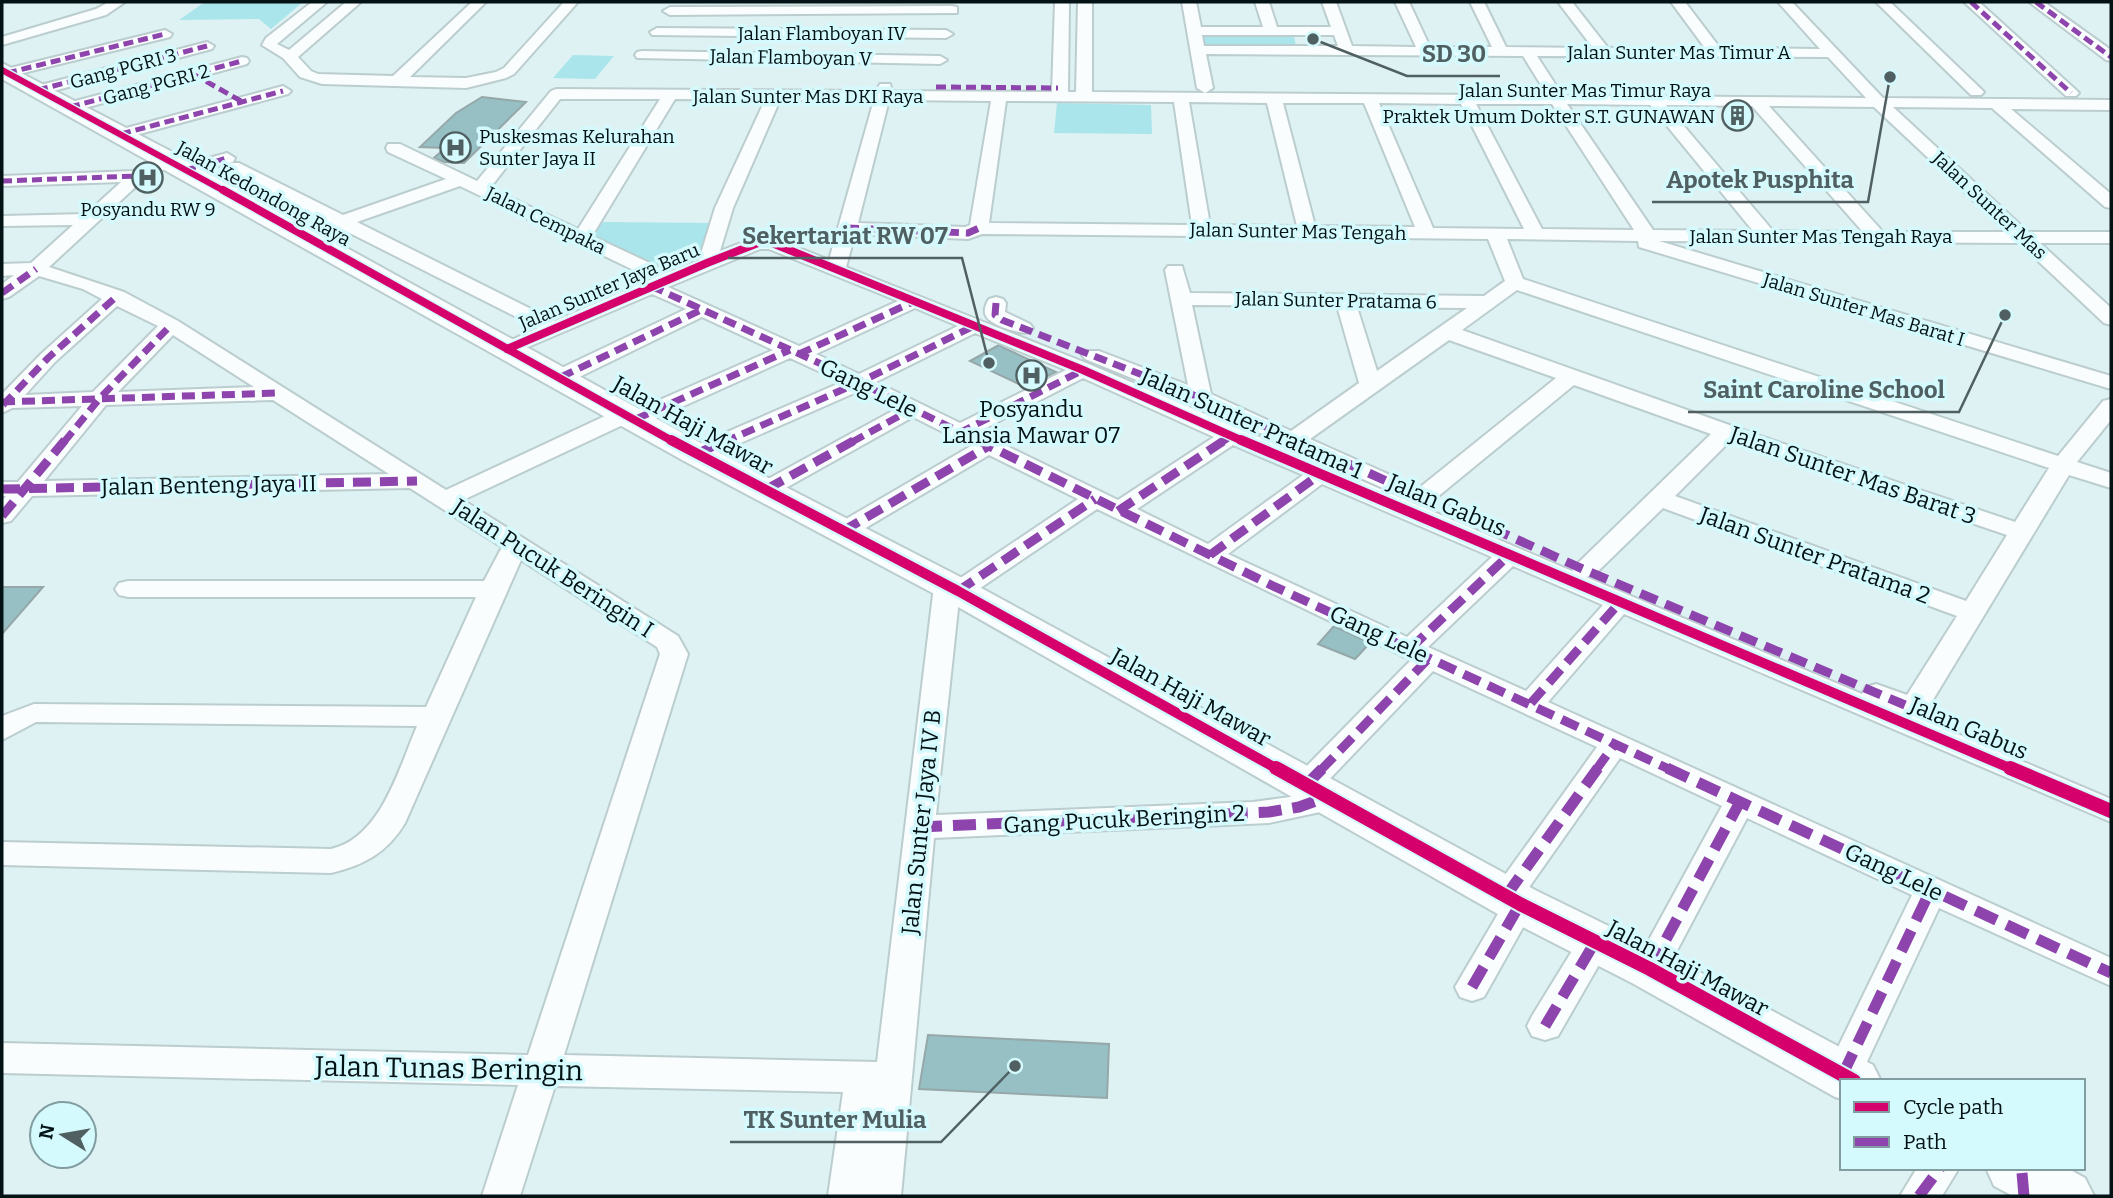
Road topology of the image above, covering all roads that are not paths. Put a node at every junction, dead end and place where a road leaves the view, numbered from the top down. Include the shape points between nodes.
1 (118, 2) edge
2 (307, 2) edge
3 (320, 2) edge
4 (354, 2) edge
5 (479, 2) edge
6 (571, 2) edge
7 (1062, 2) edge
8 (1085, 2) edge
9 (1189, 2) edge
10 (1262, 2) edge
11 (1329, 2) edge
12 (1402, 2) edge
13 (1477, 2) edge
14 (1565, 2) edge
15 (1678, 2) edge
16 (1785, 2) edge
17 (1883, 2) edge
18 (1971, 2) edge
19 (2036, 2) edge
20 (673, 6) edge
21 (953, 6) edge
22 (1195, 31) junction
23 (1270, 31) junction
24 (1339, 31) junction
25 (281, 33) junction
26 (657, 33) junction
27 (165, 34) dead end
28 (946, 34) junction
29 (2, 41) edge
30 (207, 46) dead end
31 (1198, 50) junction
32 (1346, 50) junction
33 (1425, 51) junction
34 (1502, 51) junction
35 (1527, 51) junction
36 (1603, 51) junction
37 (1715, 51) junction
38 (1830, 53) junction
39 (2111, 57) edge
40 (293, 60) junction
41 (940, 60) junction
42 (242, 61) dead end
43 (634, 67) junction
44 (4, 71) edge
45 (193, 75) junction
46 (397, 81) junction
47 (1205, 88) junction
48 (38, 90) junction
49 (283, 91) dead end
50 (884, 92) junction
51 (935, 92) junction
52 (1084, 92) junction
53 (1976, 92) junction
54 (1059, 93) junction
55 (2071, 93) junction
56 (1553, 94) junction
57 (622, 95) junction
58 (670, 95) junction
59 (774, 96) junction
60 (999, 97) junction
61 (1873, 97) junction
62 (1181, 98) junction
63 (1274, 99) junction
64 (1370, 99) junction
65 (1466, 99) junction
66 (1654, 100) junction
67 (1755, 100) junction
68 (241, 101) junction
69 (1995, 103) junction
70 (2109, 104) edge
71 (70, 107) junction
72 (121, 134) junction
73 (394, 148) dead end
74 (230, 163) joint
75 (177, 165) junction
76 (136, 176) junction
77 (461, 180) junction
78 (2, 181) edge
79 (481, 188) junction
80 (2111, 203) edge
81 (88, 219) junction
82 (2, 221) edge
83 (340, 222) junction
84 (846, 228) junction
85 (979, 228) junction
86 (1202, 230) junction
87 (1307, 231) junction
88 (1426, 233) junction
89 (1495, 233) junction
90 (1536, 234) junction
91 (1617, 235) junction
92 (1647, 235) junction
93 (1767, 236) junction
94 (2024, 237) junction
95 (2111, 237) edge
96 (582, 238) junction
97 (1878, 238) junction
98 (765, 242) joint
99 (707, 262) junction
100 (2, 270) edge
101 (43, 270) junction
102 (836, 270) junction
103 (1175, 270) dead end
104 (659, 283) junction
105 (1515, 283) junction
106 (2, 293) edge
107 (117, 296) junction
108 (1181, 299) junction
109 (1345, 300) junction
110 (915, 301) junction
111 (1490, 302) junction
112 (996, 303) dead end
113 (703, 309) junction
114 (2111, 319) edge
115 (170, 325) junction
116 (976, 326) junction
117 (553, 328) junction
118 (1447, 332) junction
119 (507, 349) junction
120 (794, 352) junction
121 (1083, 370) junction
122 (561, 377) junction
123 (1570, 377) junction
124 (860, 382) junction
125 (2111, 383) edge
126 (1371, 387) junction
127 (277, 393) junction
128 (100, 398) junction
129 (1201, 398) junction
130 (3, 404) edge
131 (2111, 406) edge
132 (912, 409) junction
133 (632, 416) junction
134 (1726, 432) junction
135 (960, 433) junction
136 (1231, 436) junction
137 (1293, 440) junction
138 (987, 447) junction
139 (696, 454) junction
140 (2062, 466) junction
141 (1320, 474) junction
142 (417, 481) junction
143 (2111, 481) edge
144 (27, 488) junction
145 (2, 489) edge
146 (766, 489) junction
147 (1421, 498) junction
148 (1659, 498) junction
149 (446, 499) junction
150 (1106, 505) junction
151 (2, 516) edge
152 (843, 531) junction
153 (2021, 532) junction
154 (515, 547) junction
155 (1510, 554) junction
156 (1210, 555) junction
157 (1585, 570) junction
158 (128, 589) dead end
159 (493, 589) junction
160 (952, 589) junction
161 (1620, 601) junction
162 (1970, 612) junction
163 (1421, 653) junction
164 (1531, 703) junction
165 (435, 718) junction
166 (2, 730) edge
167 (1616, 742) junction
168 (1316, 791) junction
169 (1741, 800) junction
170 (2111, 811) edge
171 (919, 827) junction
172 (2, 854) edge
173 (1931, 889) junction
174 (1513, 900) junction
175 (1595, 942) junction
176 (1650, 969) junction
177 (2111, 973) edge
178 (1472, 987) dead end
179 (1545, 1026) dead end
180 (2, 1058) edge
181 (542, 1070) junction
182 (886, 1071) junction
183 (1848, 1078) edge
184 (1938, 1170) edge
185 (501, 1196) edge
186 (847, 1196) edge
187 (882, 1196) edge
188 (1919, 1196) edge

1 - 29 street via 102,12
2 - 25 street via 270,32
3 - 25 street
4 - 40 street
5 - 46 street
6 - 46 street via 501,75 466,83
7 - 54 street
8 - 52 street
9 - 22 street
10 - 23 street
11 - 24 street
12 - 33 street
13 - 34 street
14 - 36 street
15 - 37 street
16 - 38 street, Jalan Sunter Mas
17 - 53 street
18 - 55 street
19 - 39 street
20 - 21 street
20 - 26 street
21 - 28 street
22 - 23 street
22 - 31 street
23 - 24 street
24 - 32 street
25 - 40 street via 269,46
26 - 28 street, Jalan Flamboyan IV
26 - 43 street
27 - 44 street
28 - 41 street
30 - 48 street, Gang PGRI 3
31 - 32 street, Jalan Sunter Mas Timur A
31 - 47 street
32 - 33 street, Jalan Sunter Mas Timur A
33 - 34 street, Jalan Sunter Mas Timur A
34 - 35 street, Jalan Sunter Mas Timur A
35 - 36 street, Jalan Sunter Mas Timur A
35 - 56 street, Jalan Sunter Mas Timur A
36 - 37 street, Jalan Sunter Mas Timur A
37 - 38 street, Jalan Sunter Mas Timur A
38 - 61 street, Jalan Sunter Mas
40 - 46 street via 306,75 322,79
41 - 43 street, Jalan Flamboyan V
41 - 51 street
42 - 45 street, Gang PGRI 2
43 - 57 street
44 - 48 street, Jalan Kedondong Raya
45 - 68 street
45 - 71 street, Gang PGRI 2
47 - 52 street, Jalan Sunter Mas Timur Raya
47 - 56 street, Jalan Sunter Mas Timur Raya
48 - 71 street, Jalan Kedondong Raya
49 - 68 street
50 - 51 street, Jalan Sunter Mas DKI Raya
50 - 57 street via 643,87
50 - 59 street, Jalan Sunter Mas DKI Raya
50 - 84 street
51 - 54 street
51 - 60 street, Jalan Sunter Mas DKI Raya
52 - 54 street, Jalan Sunter Mas Timur Raya
52 - 62 street, Jalan Sunter Mas Timur Raya
53 - 55 street, Jalan Sunter Mas Timur Raya
53 - 61 street, Jalan Sunter Mas Timur Raya
54 - 60 street, Jalan Sunter Mas DKI Raya
55 - 70 street, Jalan Sunter Mas Timur Raya
56 - 61 street, Jalan Sunter Mas Timur Raya
56 - 65 street, Jalan Sunter Mas Timur Raya
56 - 66 street, Jalan Sunter Mas Timur Raya
56 - 92 street, Jalan Sunter Mas Timur A
57 - 58 street, Jalan Sunter Mas DKI Raya
57 - 79 street, Jalan Sunter Mas DKI Raya via 556,94
58 - 59 street, Jalan Sunter Mas DKI Raya
58 - 96 street
59 - 99 street via 724,208
60 - 85 street
61 - 67 street, Jalan Sunter Mas Timur Raya
61 - 69 street, Jalan Sunter Mas Timur Raya
61 - 94 street, Jalan Sunter Mas
62 - 63 street, Jalan Sunter Mas Timur Raya
62 - 86 street
63 - 64 street, Jalan Sunter Mas Timur Raya
63 - 87 street
64 - 65 street, Jalan Sunter Mas Timur Raya
64 - 88 street
65 - 90 street
66 - 67 street, Jalan Sunter Mas Timur Raya
66 - 93 street
67 - 97 street
68 - 72 street
69 - 70 street, Jalan Sunter Mas Timur Raya
69 - 80 street
71 - 72 street, Jalan Kedondong Raya
72 - 75 street, Jalan Kedondong Raya
73 - 77 street, Jalan Cempaka
74 - 75 street
74 - 83 street
75 - 76 street
75 - 119 street, Jalan Kedondong Raya
76 - 78 street
76 - 81 street
77 - 79 street, Jalan Cempaka
77 - 83 street, Jalan Cempaka
79 - 96 street, Jalan Cempaka
81 - 82 street
81 - 101 street
83 - 117 street
84 - 85 street, Jalan Sunter Mas Tengah via 968,233
84 - 102 street
85 - 86 street, Jalan Sunter Mas Tengah
86 - 87 street, Jalan Sunter Mas Tengah
87 - 88 street, Jalan Sunter Mas Tengah
88 - 89 street, Jalan Sunter Mas Tengah
89 - 90 street, Jalan Sunter Mas Tengah
89 - 105 street
90 - 91 street, Jalan Sunter Mas Tengah
91 - 92 street, Jalan Sunter Mas Tengah Raya
91 - 125 street, Jalan Sunter Mas Barat I
92 - 93 street, Jalan Sunter Mas Tengah Raya
93 - 97 street, Jalan Sunter Mas Tengah Raya
94 - 95 street
94 - 97 street, Jalan Sunter Mas Tengah Raya
94 - 114 street, Jalan Sunter Mas
96 - 104 street, Jalan Cempaka
98 - 99 street, Jalan Sunter Jaya Baru
98 - 102 street, Jalan Gabus
99 - 104 street, Jalan Sunter Jaya Baru
100 - 101 street
101 - 106 street
101 - 107 street, Jalan Pucuk Beringin I
102 - 110 street, Jalan Gabus
103 - 108 street
104 - 113 street, Gang Lele
104 - 117 street, Jalan Sunter Jaya Baru
105 - 111 street
105 - 140 street
107 - 115 street, Jalan Pucuk Beringin I
107 - 130 street
108 - 109 street, Jalan Sunter Pratama 6
108 - 129 street
109 - 111 street, Jalan Sunter Pratama 6
109 - 126 street
110 - 116 street, Jalan Gabus
110 - 120 street
111 - 118 street
112 - 129 street, Jalan Sunter Pratama 1 via 995,315 1002,320
113 - 120 street, Gang Lele
113 - 122 street
115 - 127 street, Jalan Pucuk Beringin I
115 - 128 street
116 - 121 street, Jalan Gabus
116 - 124 street
117 - 119 street, Jalan Sunter Jaya Baru
118 - 123 street, Jalan Sunter Mas Barat 3
118 - 126 street
119 - 122 street, Jalan Haji Mawar
120 - 124 street, Gang Lele
120 - 133 street
121 - 135 street
121 - 136 street, Jalan Gabus
122 - 133 street, Jalan Haji Mawar
123 - 134 street, Jalan Sunter Mas Barat 3
123 - 147 street
124 - 132 street, Gang Lele
124 - 139 street
126 - 137 street
127 - 128 street
127 - 142 street, Jalan Pucuk Beringin I
128 - 130 street
128 - 144 street
129 - 137 street, Jalan Sunter Pratama 1
131 - 140 street
132 - 135 street, Gang Lele
132 - 146 street
133 - 139 street, Jalan Haji Mawar
133 - 149 street
134 - 148 street
134 - 153 street, Jalan Sunter Mas Barat 3
135 - 138 street, Gang Lele
136 - 141 street, Jalan Gabus
136 - 150 street
137 - 147 street, Jalan Sunter Pratama 1
138 - 150 street, Gang Lele
138 - 152 street
139 - 146 street, Jalan Haji Mawar
140 - 143 street
140 - 153 street
141 - 155 street, Jalan Gabus
141 - 156 street
142 - 144 street, Jalan Benteng Jaya II
142 - 149 street, Jalan Pucuk Beringin I
144 - 145 street, Jalan Benteng Jaya II
144 - 151 street
146 - 152 street, Jalan Haji Mawar
147 - 157 street, Jalan Sunter Pratama 1
148 - 157 street
148 - 162 street, Jalan Sunter Pratama 2
149 - 154 street, Jalan Pucuk Beringin I
150 - 156 street, Gang Lele
150 - 160 street
152 - 160 street, Jalan Haji Mawar
153 - 162 street
154 - 159 street
154 - 181 street, Jalan Pucuk Beringin I via 668,642 674,654
155 - 161 street, Jalan Gabus
155 - 163 street
156 - 163 street, Gang Lele
157 - 162 street, Jalan Sunter Pratama 1 via 1905,705 1915,706
158 - 159 street
159 - 165 street
160 - 168 street, Jalan Haji Mawar
160 - 171 street, Jalan Sunter Jaya IV B
161 - 164 street
161 - 170 street, Jalan Gabus
163 - 164 street, Gang Lele
163 - 168 street
164 - 167 street, Gang Lele
165 - 166 street via 34,713
165 - 172 street via 389,823 367,849 349,858
167 - 169 street, Gang Lele
167 - 174 street
168 - 171 street, Gang Pucuk Beringin 2 via 1311,806 1273,811 1074,824
168 - 174 street, Jalan Haji Mawar
169 - 173 street, Gang Lele
169 - 176 street
171 - 182 street, Jalan Sunter Jaya IV B
173 - 177 street, Gang Lele
173 - 183 street
174 - 175 street, Jalan Haji Mawar
174 - 178 street
175 - 176 street, Jalan Haji Mawar
175 - 179 street
176 - 183 street, Jalan Haji Mawar
180 - 181 street, Jalan Tunas Beringin
181 - 182 street, Jalan Tunas Beringin
181 - 185 street, Jalan Pucuk Beringin I
182 - 186 street
182 - 187 street
184 - 188 street

